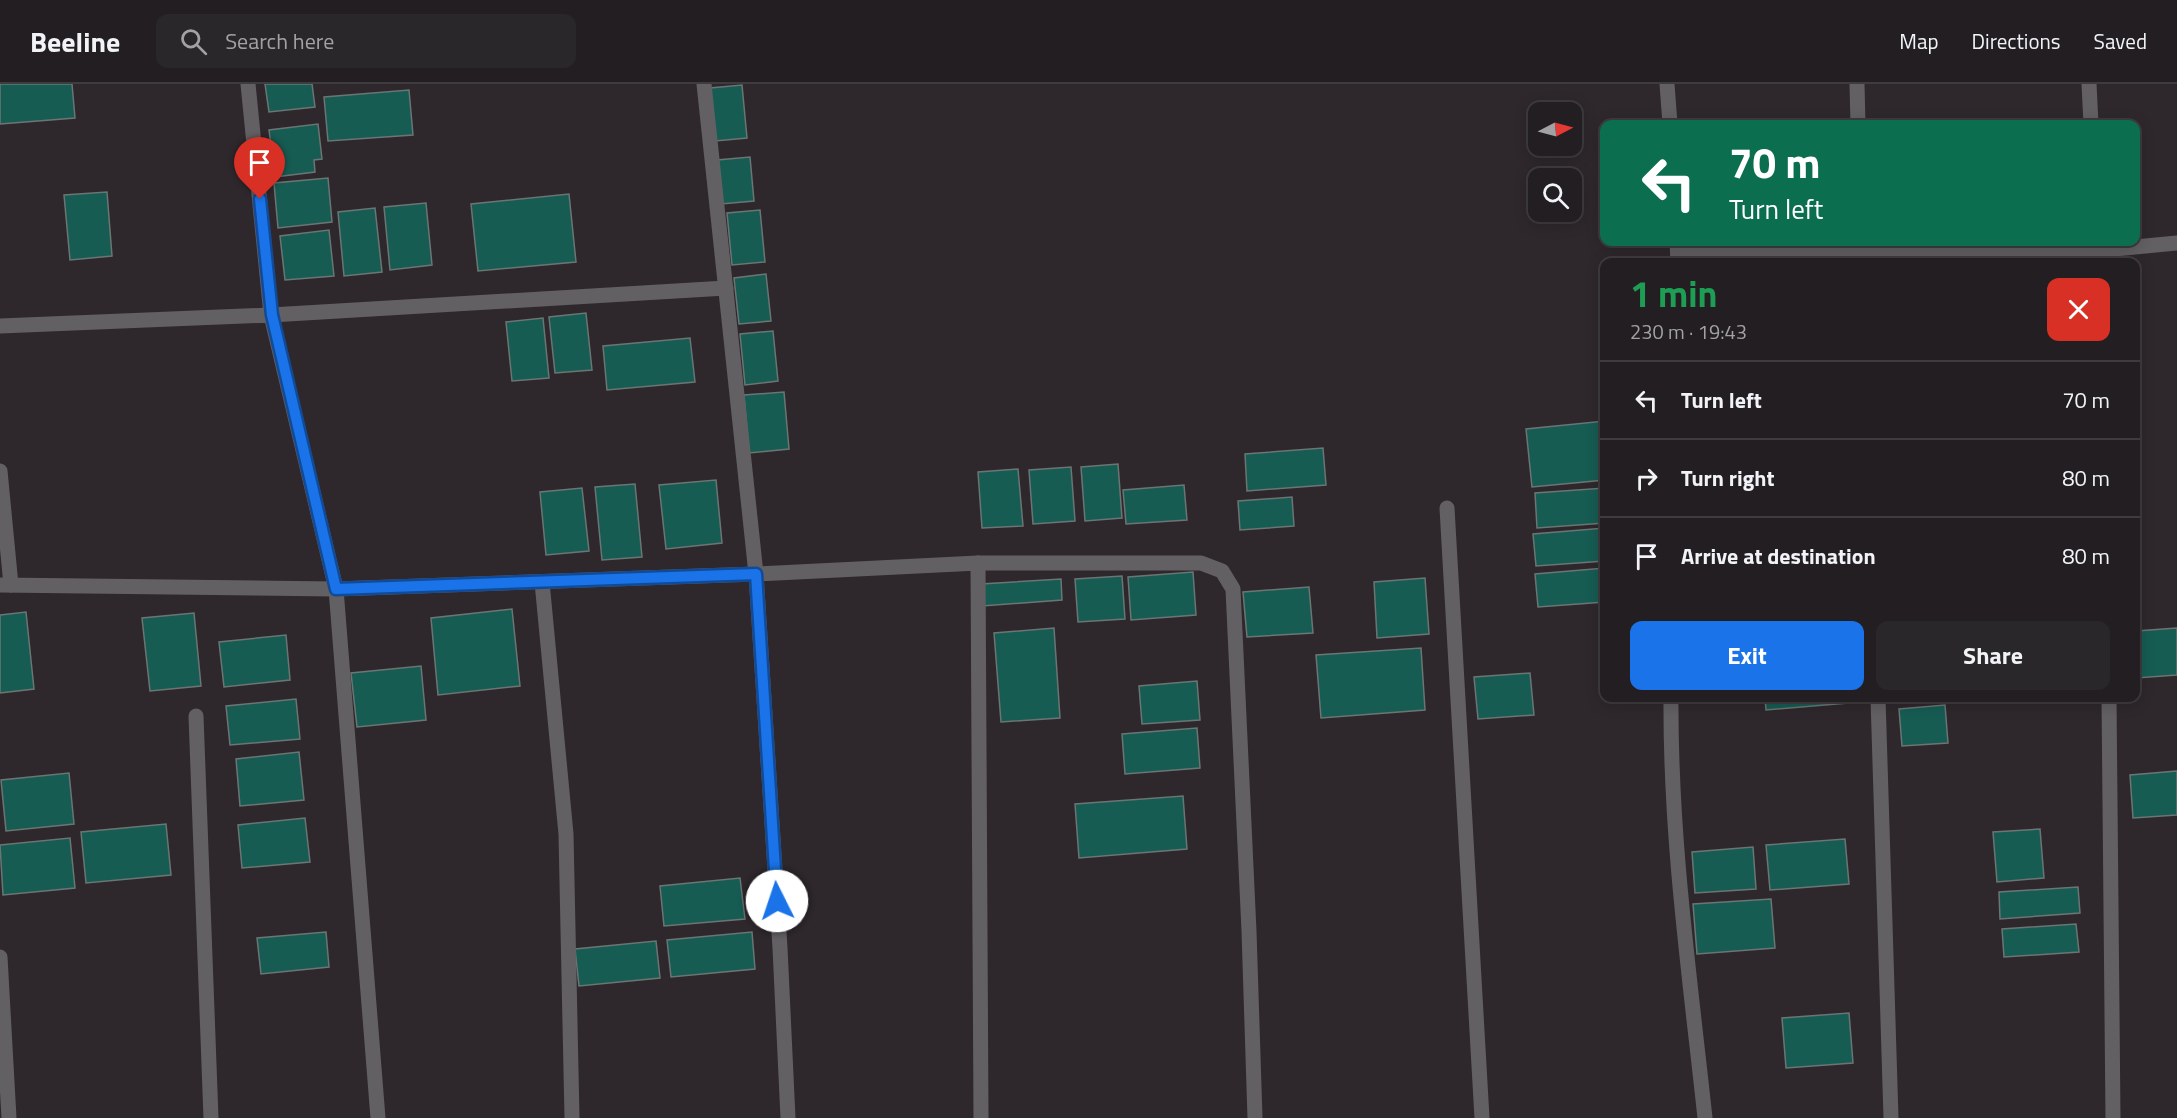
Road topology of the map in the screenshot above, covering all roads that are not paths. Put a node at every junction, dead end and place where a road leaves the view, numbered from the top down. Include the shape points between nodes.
1 (248, 84) edge
2 (704, 84) edge
3 (1667, 84) edge
4 (1857, 84) edge
5 (2089, 84) edge
6 (1670, 120) edge
7 (1858, 120) edge
8 (2091, 120) edge
9 (2177, 243) edge
10 (1863, 251) edge
11 (2104, 251) edge
12 (1678, 253) edge
13 (726, 288) junction
14 (272, 315) junction
15 (0, 326) edge
16 (0, 471) edge
17 (1447, 508) dead end
18 (978, 563) junction
19 (756, 574) junction
20 (542, 582) junction
21 (5, 585) edge
22 (336, 589) junction
23 (1671, 702) edge
24 (1878, 702) edge
25 (2109, 702) edge
26 (196, 716) dead end
27 (0, 957) edge
28 (9, 1118) edge
29 (211, 1118) edge
30 (378, 1118) edge
31 (572, 1118) edge
32 (788, 1118) edge
33 (981, 1118) edge
34 (1255, 1118) edge
35 (1482, 1118) edge
36 (1705, 1118) edge
37 (1891, 1118) edge
38 (2113, 1118) edge

1 - 14 street
2 - 13 street
3 - 6 street
4 - 7 street
5 - 8 street
9 - 11 street
10 - 11 street
10 - 12 street
13 - 14 street
13 - 19 street
14 - 15 street
14 - 22 street
16 - 21 street
17 - 35 street
18 - 19 street
18 - 33 street
18 - 34 street via 1201,563 1222,571 1233,589
19 - 20 street
19 - 32 street
20 - 22 street
20 - 31 street via 566,834
21 - 22 street
22 - 30 street
23 - 36 street via 1670,754 1680,884
24 - 37 street
25 - 38 street
26 - 29 street
27 - 28 street

